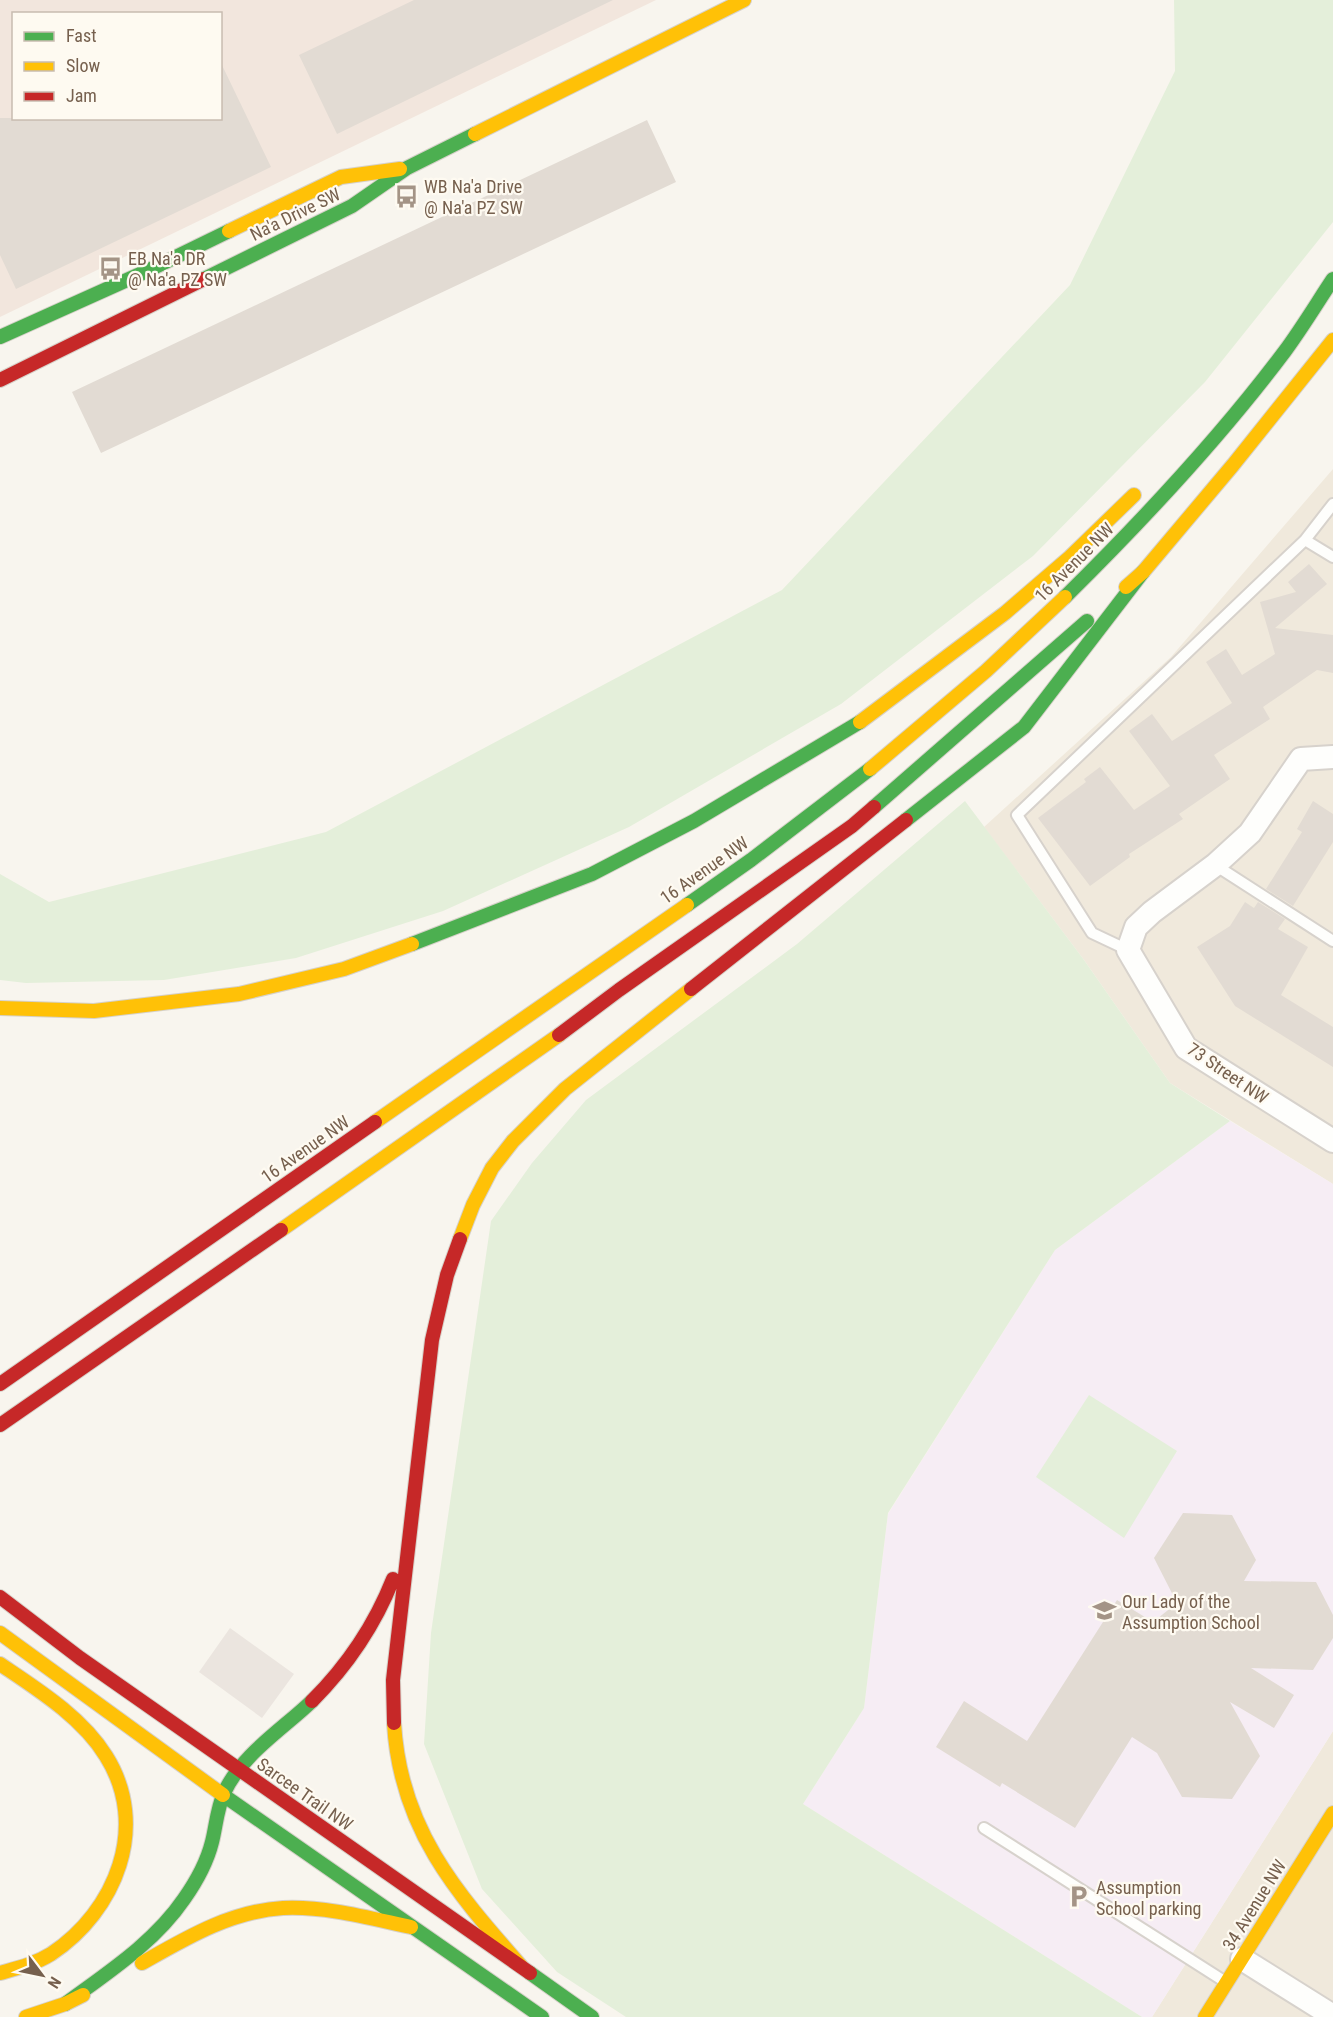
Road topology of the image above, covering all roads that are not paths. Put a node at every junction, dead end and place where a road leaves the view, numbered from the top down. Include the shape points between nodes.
1 (744, 0) edge
2 (407, 168) junction
3 (1333, 265) edge
4 (1333, 279) edge
5 (0, 337) edge
6 (1333, 340) edge
7 (1274, 343) dead end
8 (0, 380) edge
9 (1147, 483) dead end
10 (1333, 504) edge
11 (1305, 540) junction
12 (1333, 557) edge
13 (1143, 572) junction
14 (1333, 757) edge
15 (1215, 865) junction
16 (1333, 941) edge
17 (1128, 950) junction
18 (0, 1008) edge
19 (1333, 1141) edge
20 (0, 1384) edge
21 (0, 1425) edge
22 (421, 1440) junction
23 (0, 1597) edge
24 (0, 1633) edge
25 (0, 1664) edge
26 (240, 1770) junction
27 (223, 1795) junction
28 (1333, 1813) edge
29 (984, 1828) dead end
30 (411, 1927) junction
31 (1242, 1959) junction
32 (521, 1966) junction
33 (0, 1972) edge
34 (1227, 1983) junction
35 (65, 2004) junction
36 (1333, 2016) edge
37 (26, 2017) edge
38 (542, 2017) edge
39 (592, 2017) edge
40 (1205, 2017) edge

1 - 2 main road, Na'a Drive SW
2 - 5 main road, Na'a Drive SW via 341,177
2 - 8 main road, Na'a Drive SW via 352,206
3 - 7 main road
4 - 20 main road, 16 Avenue NW via 1285,351 1164,494 1042,620 929,721 844,791 750,860
6 - 13 main road
9 - 18 main road via 1005,613 858,724 693,821 592,874 344,969 238,994 94,1011
10 - 11 lane
11 - 12 lane
11 - 17 lane via 1017,815 1092,933
13 - 21 main road via 852,826
13 - 22 main road via 1024,727 565,1089 513,1141 492,1168 473,1205 447,1275 432,1340
14 - 15 street via 1301,759 1250,833
15 - 16 lane
15 - 17 street via 1136,927
17 - 19 street, 73 Street NW via 1185,1048
22 - 26 main road via 401,1558 374,1624 329,1684
22 - 32 main road via 393,1680 400,1771 417,1821 440,1866 462,1899
23 - 26 main road, Sarcee Trail NW
24 - 27 main road
25 - 33 main road via 59,1707 92,1739 112,1766 127,1820 123,1855 114,1880 79,1932 39,1961
26 - 27 main road
26 - 32 main road, Sarcee Trail NW
27 - 30 main road
27 - 35 main road via 209,1851 197,1877 164,1926 145,1945
28 - 31 main road, 34 Avenue NW
29 - 34 lane
30 - 35 main road via 314,1909 265,1910 212,1926
30 - 38 main road
31 - 34 main road, 34 Avenue NW
31 - 36 street
32 - 39 main road, Sarcee Trail NW
34 - 40 main road, 34 Avenue NW
35 - 37 main road

